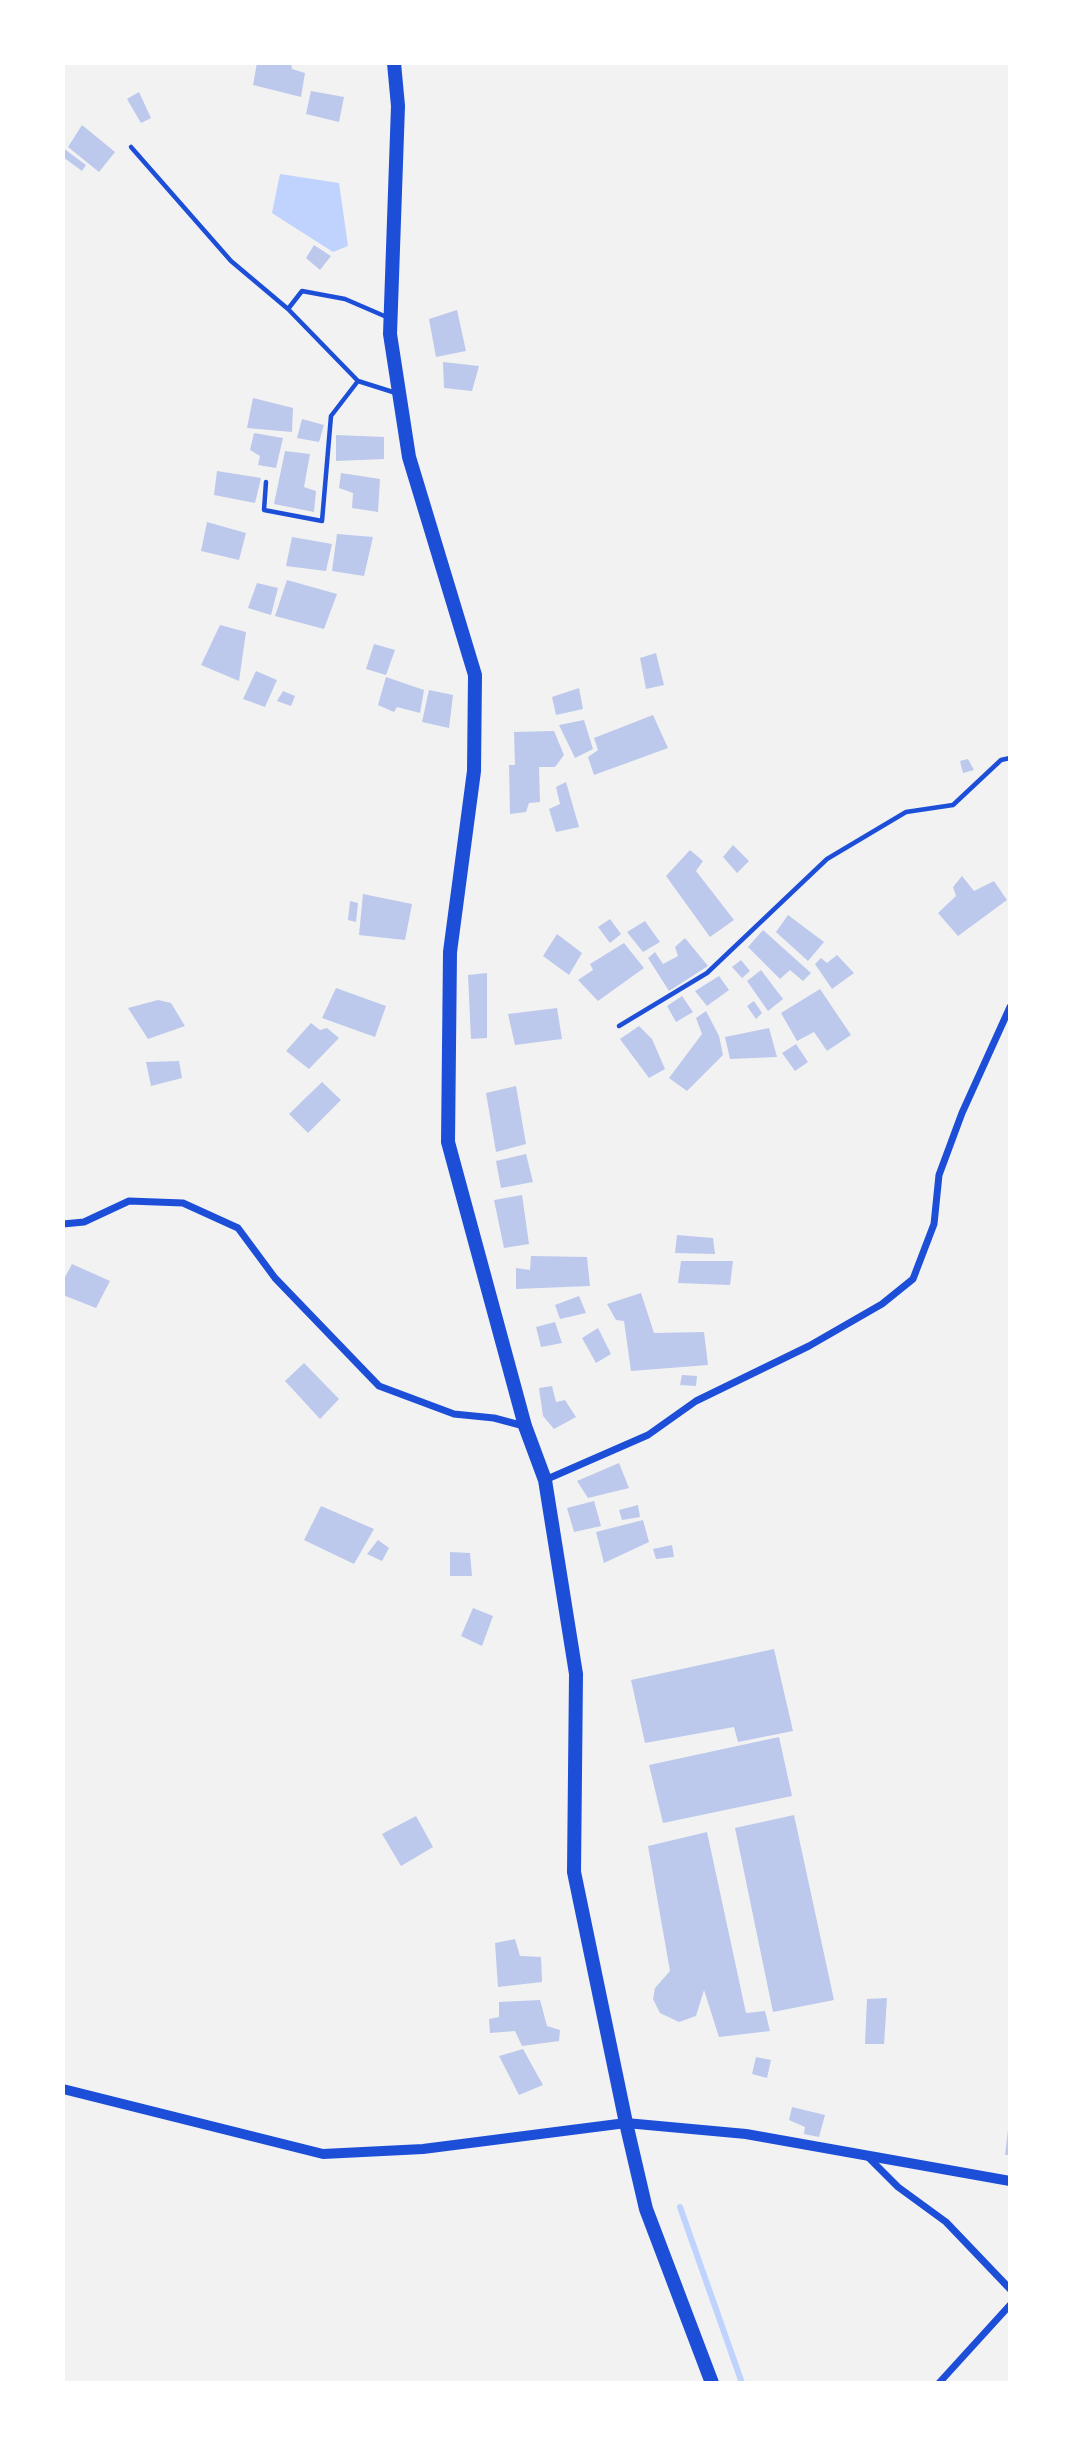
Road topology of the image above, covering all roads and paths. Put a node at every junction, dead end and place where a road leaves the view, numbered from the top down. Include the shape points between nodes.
1 (394, 63) edge
2 (131, 147) dead end
3 (288, 309) junction
4 (391, 318) junction
5 (358, 381) junction
6 (399, 394) junction
7 (267, 482) dead end
8 (1010, 758) edge
9 (1010, 1007) edge
10 (619, 1026) dead end
11 (63, 1224) edge
12 (525, 1426) junction
13 (545, 1480) junction
14 (63, 2089) edge
15 (626, 2123) junction
16 (865, 2154) junction
17 (1010, 2181) edge
18 (1010, 2289) edge
19 (1010, 2305) edge
20 (712, 2383) edge
21 (939, 2383) edge

1 - 4 main road via 398,106
2 - 3 lane via 231,261
3 - 4 lane via 302,291 345,299
3 - 5 lane
4 - 6 main road
5 - 6 lane
5 - 7 lane via 331,416 322,521 264,510
6 - 12 main road via 409,457 475,675 474,771 450,952 448,1142
8 - 10 lane via 1001,760 953,804 906,812 827,859 707,973
9 - 13 street via 939,1175 934,1224 913,1279 882,1304 810,1346 696,1401 648,1435
11 - 12 street via 85,1222 129,1201 183,1203 238,1228 275,1278 379,1386 454,1414
12 - 13 main road
13 - 15 main road via 576,1674 574,1872
14 - 15 street via 324,2154 423,2149
15 - 16 street via 746,2134
15 - 20 main road via 646,2209
16 - 17 street
16 - 18 street via 898,2187 946,2222
19 - 21 street

